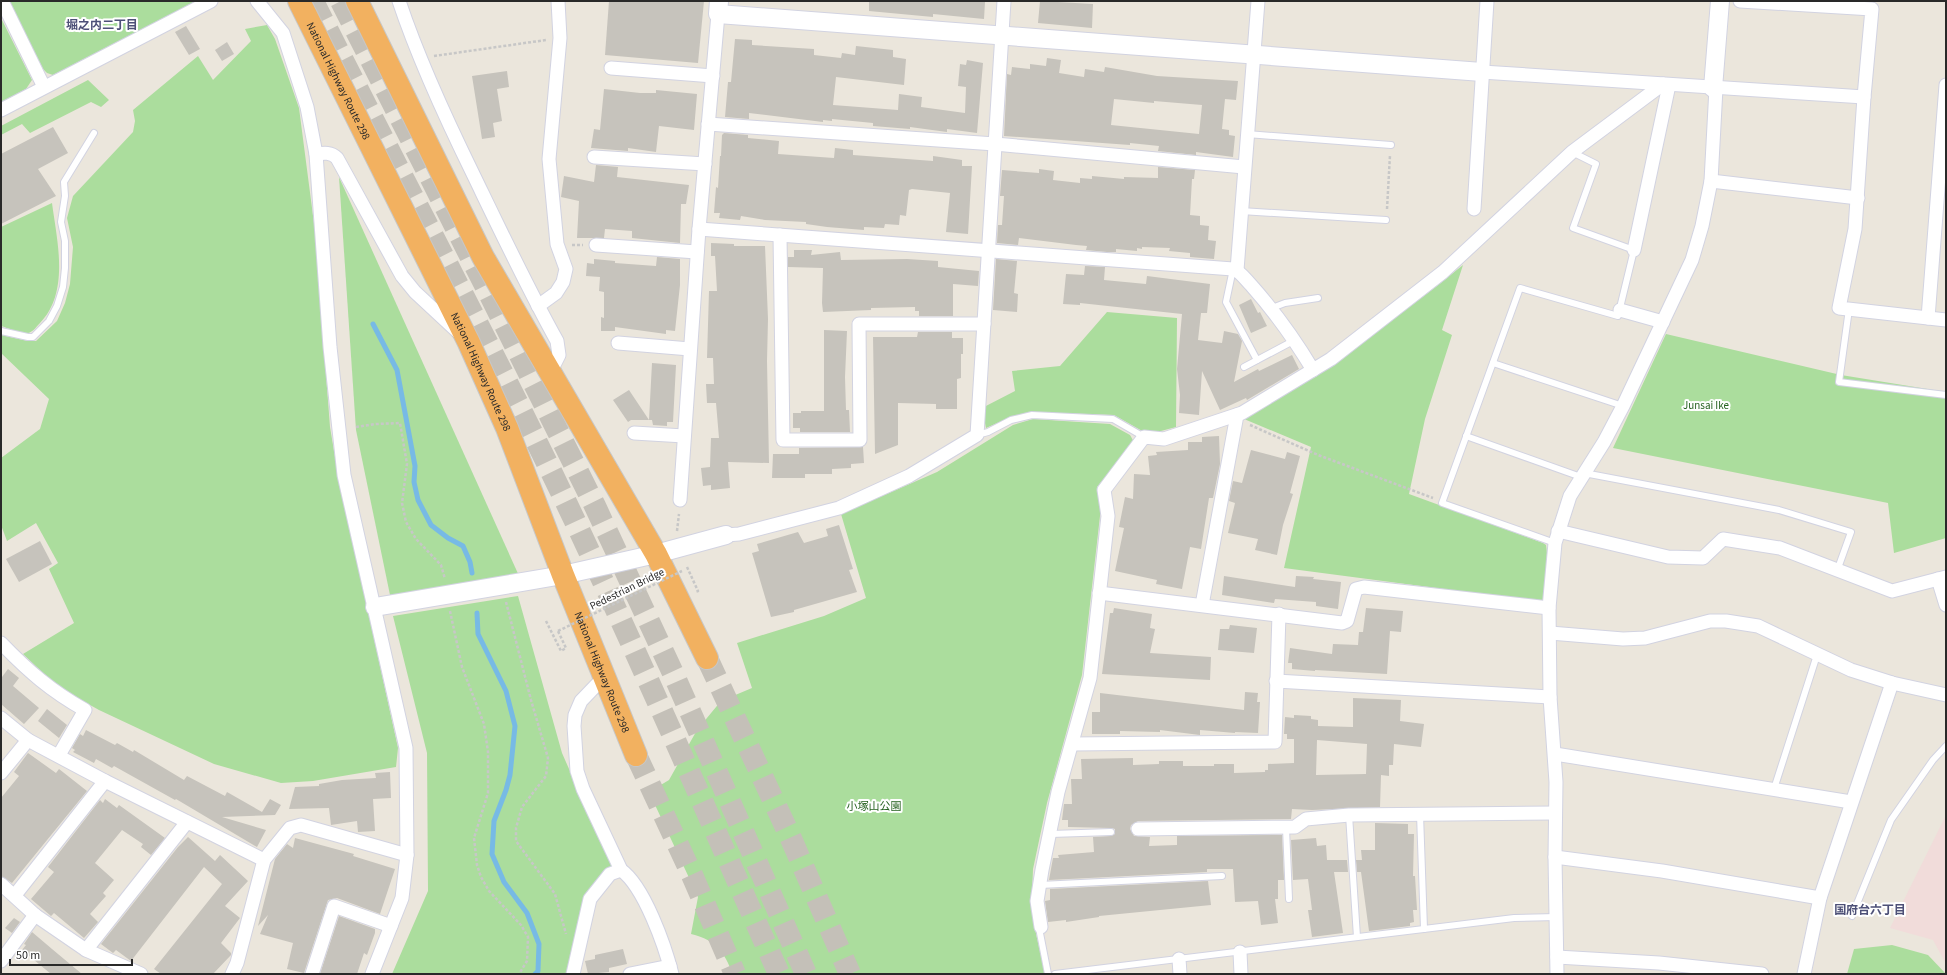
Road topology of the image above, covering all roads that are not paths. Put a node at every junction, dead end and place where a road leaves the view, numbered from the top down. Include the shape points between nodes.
1 (2, 1) edge
2 (211, 1) edge
3 (257, 1) edge
4 (299, 1) edge
5 (357, 1) edge
6 (399, 1) edge
7 (558, 1) edge
8 (1004, 1) edge
9 (1258, 1) edge
10 (1487, 1) edge
11 (1720, 1) edge
12 (1740, 1) edge
13 (719, 8) edge
14 (1002, 36) junction
15 (1254, 55) junction
16 (611, 68) dead end
17 (1482, 72) junction
18 (713, 76) junction
19 (1666, 85) junction
20 (1946, 85) edge
21 (44, 87) junction
22 (1715, 88) junction
23 (1864, 97) junction
24 (1, 110) edge
25 (708, 124) junction
26 (1944, 131) edge
27 (94, 134) dead end
28 (1247, 134) junction
29 (995, 144) junction
30 (1391, 145) road end
31 (1572, 152) junction
32 (316, 154) junction
33 (594, 157) dead end
34 (705, 164) junction
35 (1244, 167) junction
36 (1711, 181) junction
37 (1858, 198) junction
38 (1941, 206) edge
39 (1474, 209) dead end
40 (1241, 211) junction
41 (1386, 220) road end
42 (699, 229) junction
43 (780, 235) junction
44 (596, 245) road end
45 (1634, 250) junction
46 (988, 251) junction
47 (697, 252) junction
48 (1235, 270) junction
49 (1318, 298) dead end
50 (538, 306) junction
51 (1272, 308) junction
52 (1849, 309) junction
53 (1620, 310) junction
54 (1928, 318) junction
55 (1946, 320) edge
56 (1663, 322) junction
57 (984, 324) junction
58 (1, 331) edge
59 (1295, 340) junction
60 (469, 343) junction
61 (618, 343) dead end
62 (690, 349) junction
63 (1257, 360) junction
64 (1492, 363) junction
65 (1244, 367) dead end
66 (1313, 370) junction
67 (551, 371) junction
68 (1946, 394) edge
69 (1623, 406) junction
70 (1237, 417) junction
71 (634, 433) dead end
72 (977, 435) junction
73 (684, 436) junction
74 (1466, 436) junction
75 (1144, 437) junction
76 (1582, 475) junction
77 (680, 500) road end
78 (726, 535) joint
79 (1556, 537) junction
80 (656, 554) junction
81 (1837, 571) junction
82 (563, 575) junction
83 (1942, 578) edge
84 (1099, 593) junction
85 (1202, 605) junction
86 (1946, 605) edge
87 (375, 608) junction
88 (1549, 608) junction
89 (1278, 614) junction
90 (1550, 633) junction
91 (1, 643) edge
92 (1817, 655) junction
93 (707, 658) tunnel mouth
94 (604, 677) junction
95 (1276, 681) junction
96 (1892, 683) junction
97 (1946, 695) edge
98 (1550, 698) junction
99 (1, 718) edge
100 (28, 740) junction
101 (1073, 744) junction
102 (1946, 746) edge
103 (1555, 754) junction
104 (59, 755) junction
105 (636, 755) tunnel mouth
106 (1, 773) edge
107 (105, 781) junction
108 (1774, 789) junction
109 (1852, 802) junction
110 (1555, 813) junction
111 (1420, 814) junction
112 (1349, 816) junction
113 (187, 822) junction
114 (1286, 828) junction
115 (1138, 829) dead end
116 (1111, 832) dead end
117 (1051, 834) junction
118 (407, 855) junction
119 (1555, 857) junction
120 (264, 860) junction
121 (621, 870) junction
122 (1222, 876) dead end
123 (1, 884) edge
124 (1040, 885) junction
125 (15, 895) junction
126 (1820, 898) junction
127 (1289, 899) dead end
128 (35, 915) junction
129 (1852, 916) dead end
130 (1557, 917) junction
131 (391, 926) junction
132 (1041, 927) joint
133 (1424, 929) junction
134 (1357, 937) junction
135 (86, 950) junction
136 (1240, 952) junction
137 (1557, 957) junction
138 (1179, 959) junction
139 (1, 961) edge
140 (1659, 969) edge
141 (671, 970) edge
142 (141, 974) edge
143 (232, 974) edge
144 (312, 974) edge
145 (372, 974) edge
146 (573, 974) edge
147 (630, 974) edge
148 (1048, 974) edge
149 (1055, 974) edge
150 (1180, 974) edge
151 (1241, 974) edge
152 (1557, 974) edge
153 (1762, 974) edge
154 (1804, 974) edge

1 - 21 street
2 - 21 street
3 - 32 street via 283,33 307,108
4 - 60 highway, National Highway Route 298
5 - 67 highway via 483,257
6 - 50 street via 420,58 452,130
7 - 50 street via 560,38 548,159 557,244 566,269 563,282 556,292
8 - 14 street
9 - 15 street
10 - 17 street
11 - 22 street
12 - 23 street via 1872,9
13 - 14 street
13 - 18 street
14 - 15 street
14 - 29 street
15 - 17 street
15 - 28 street
16 - 18 street
17 - 19 street
17 - 39 street
18 - 25 street
19 - 22 street
19 - 31 street
19 - 45 street
20 - 26 street
21 - 24 street
22 - 23 street
22 - 36 street
23 - 37 street
25 - 29 street
25 - 34 street
26 - 38 street
27 - 58 lane via 64,182 65,196 61,222 66,268 64,287 57,306 49,320 33,337
28 - 30 lane
28 - 35 street
29 - 35 street
29 - 46 street
31 - 45 lane via 1596,164 1573,228
31 - 66 street via 1443,272 1331,359
32 - 60 street via 333,154 337,158 402,276 415,292
32 - 87 street via 338,428 344,474
33 - 34 street
34 - 42 street
35 - 40 street
36 - 37 street
36 - 56 street via 1692,260
37 - 52 street via 1855,230 1839,308
38 - 54 street
40 - 41 lane
40 - 48 street
42 - 43 street
42 - 47 street
43 - 46 street
43 - 57 street via 784,440 860,440 859,324
44 - 47 street
45 - 53 lane
46 - 48 street
46 - 57 street
47 - 62 street
48 - 51 street
48 - 63 lane via 1226,302
49 - 51 lane via 1285,303
50 - 67 street via 557,341 559,355
51 - 59 street
52 - 54 street
52 - 68 lane via 1839,382
53 - 56 street
53 - 64 lane via 1618,316 1520,288
54 - 55 street
56 - 69 street
57 - 72 street
59 - 63 lane
59 - 66 street
60 - 82 highway, National Highway Route 298 via 507,428
61 - 62 street
62 - 73 street
63 - 65 lane
64 - 69 lane
64 - 74 lane
66 - 70 street
67 - 80 highway
69 - 76 street via 1604,442
70 - 75 street via 1210,422 1164,438
70 - 85 street
71 - 73 street
72 - 75 lane via 1011,420 1032,415 1113,419
72 - 78 street via 909,476 839,508 739,534
73 - 77 street
74 - 76 lane
74 - 79 lane via 1442,503
75 - 84 street via 1104,490 1108,516
76 - 79 street via 1570,496
76 - 81 lane via 1779,510 1852,532
78 - 80 street
79 - 81 street via 1668,557 1703,558 1723,539 1733,540 1780,548
79 - 88 street
80 - 82 street
80 - 93 highway
81 - 83 street via 1892,591
82 - 87 street
82 - 94 highway, National Highway Route 298
83 - 86 street
84 - 85 street
84 - 101 street via 1090,678
85 - 89 street
87 - 118 street via 406,748
88 - 89 street via 1364,586 1358,587 1353,593 1347,622
88 - 90 street
89 - 95 street
90 - 92 street via 1599,638 1645,638 1710,621 1726,621 1758,626
90 - 98 street
91 - 104 street via 56,694 85,710
92 - 96 street via 1851,670
92 - 108 lane
94 - 105 highway, National Highway Route 298
94 - 121 street via 581,701 575,714 577,771
95 - 98 street
95 - 101 street via 1275,742
96 - 97 street
96 - 109 street
98 - 103 street
99 - 100 street
100 - 104 street
100 - 106 street
101 - 117 street via 1058,792
102 - 129 lane via 1933,760 1891,820
103 - 108 street
103 - 110 street
104 - 107 street
107 - 113 street
107 - 125 street
108 - 109 street
109 - 126 street
110 - 111 street
110 - 119 street
111 - 112 street
111 - 133 lane
112 - 114 street via 1306,819 1295,827
112 - 134 lane
113 - 120 street
113 - 135 street
114 - 115 street
114 - 127 lane
116 - 117 lane
117 - 124 street
118 - 120 street via 301,825 290,828
118 - 131 street via 402,898
119 - 126 street via 1662,871
119 - 130 street
120 - 143 street
121 - 141 street via 638,889
121 - 146 street via 610,874 590,899
122 - 124 lane
123 - 125 street
124 - 132 street via 1037,901
125 - 128 street
126 - 154 street
128 - 135 street
128 - 139 street
130 - 133 lane via 1514,918
130 - 137 street
131 - 144 street via 334,906
131 - 145 street
132 - 148 lane via 1039,928
133 - 134 lane
134 - 136 lane
135 - 142 street
136 - 138 lane
136 - 151 street
137 - 140 street
137 - 152 street
138 - 149 lane
138 - 150 street
140 - 153 street
141 - 147 street

